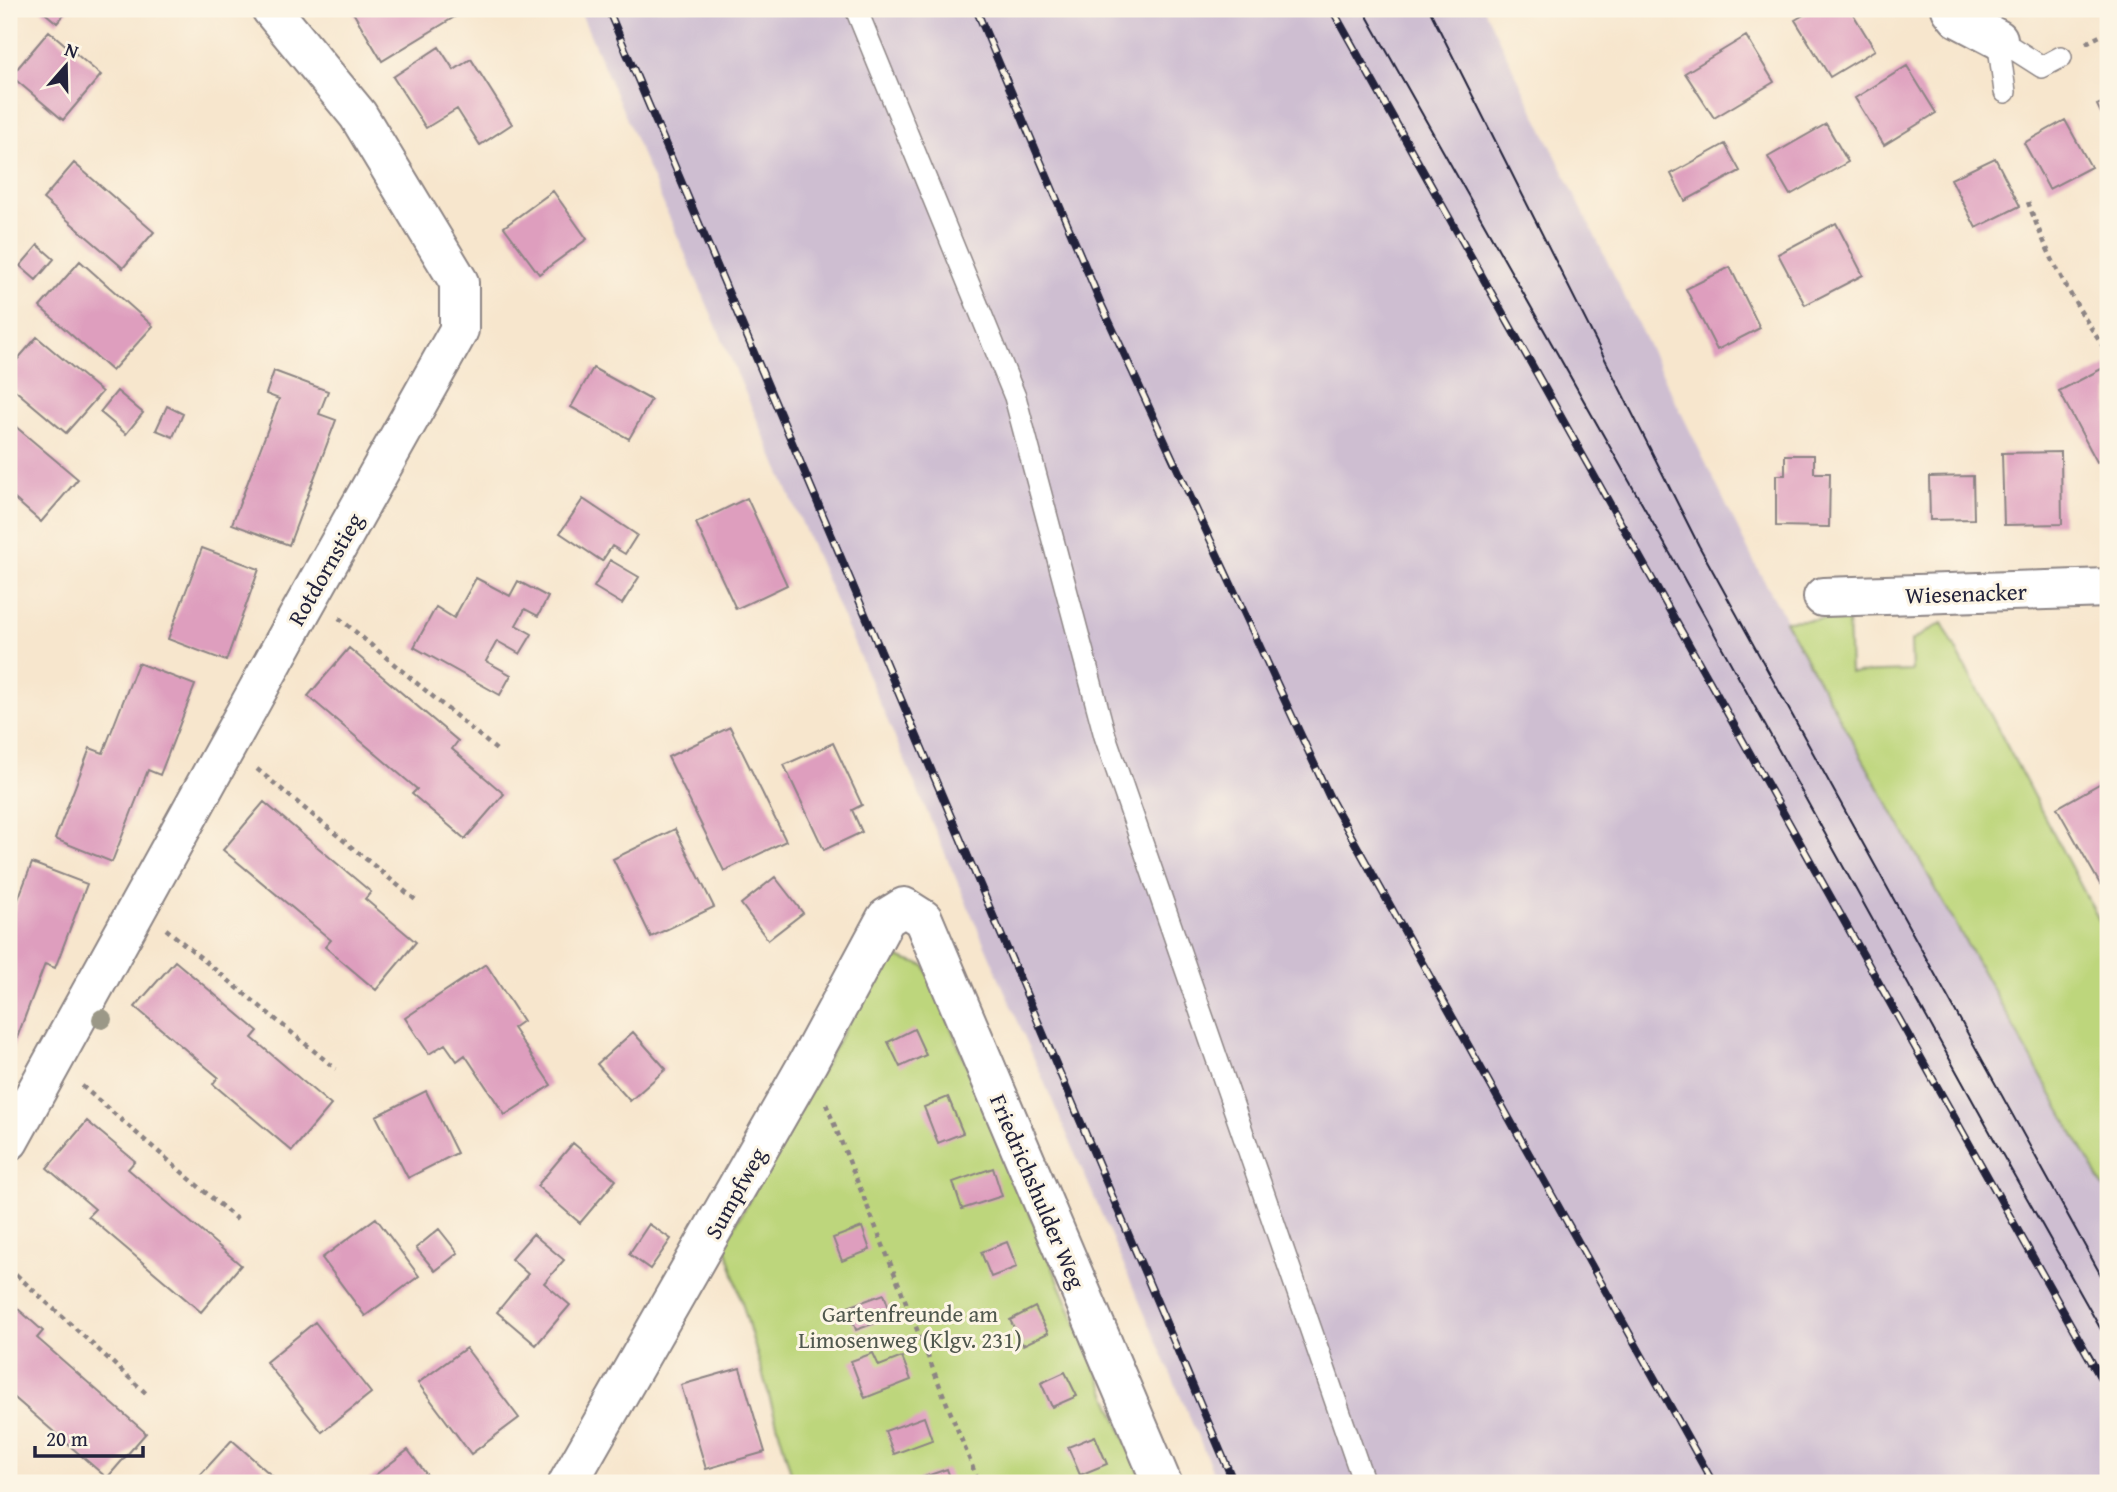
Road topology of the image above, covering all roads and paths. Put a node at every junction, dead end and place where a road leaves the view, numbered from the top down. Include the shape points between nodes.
1 (271, 9) edge
2 (856, 9) edge
3 (1951, 9) edge
4 (1997, 39) junction
5 (2061, 57) dead end
6 (2005, 92) dead end
7 (2028, 202) dead end
8 (2108, 354) edge
9 (2108, 587) edge
10 (312, 595) junction
11 (1823, 597) dead end
12 (228, 745) junction
13 (499, 752) dead end
14 (418, 902) dead end
15 (138, 906) junction
16 (904, 906) joint
17 (52, 1061) junction
18 (809, 1061) junction
19 (336, 1069) dead end
20 (9, 1141) edge
21 (241, 1223) dead end
22 (9, 1268) edge
23 (148, 1395) dead end
24 (568, 1483) edge
25 (979, 1483) edge
26 (1162, 1483) edge
27 (1364, 1483) edge

1 - 10 street, Rotdornstieg via 358,115 459,282 459,330
2 - 27 lane via 1015,397 1105,736
3 - 4 street via 1958,18
4 - 5 lane via 2042,67
4 - 6 lane
7 - 8 path via 2078,309
9 - 11 street, Wiesenacker
10 - 12 street, Rotdornstieg
10 - 13 path
12 - 14 path
12 - 15 street, Rotdornstieg
15 - 17 street, Rotdornstieg
15 - 19 path
16 - 18 street, Sumpfweg via 887,918
16 - 26 street, Friedrichshulder Weg via 923,919
17 - 20 street, Rotdornstieg
17 - 21 path
18 - 24 street, Sumpfweg
18 - 25 path
22 - 23 path

